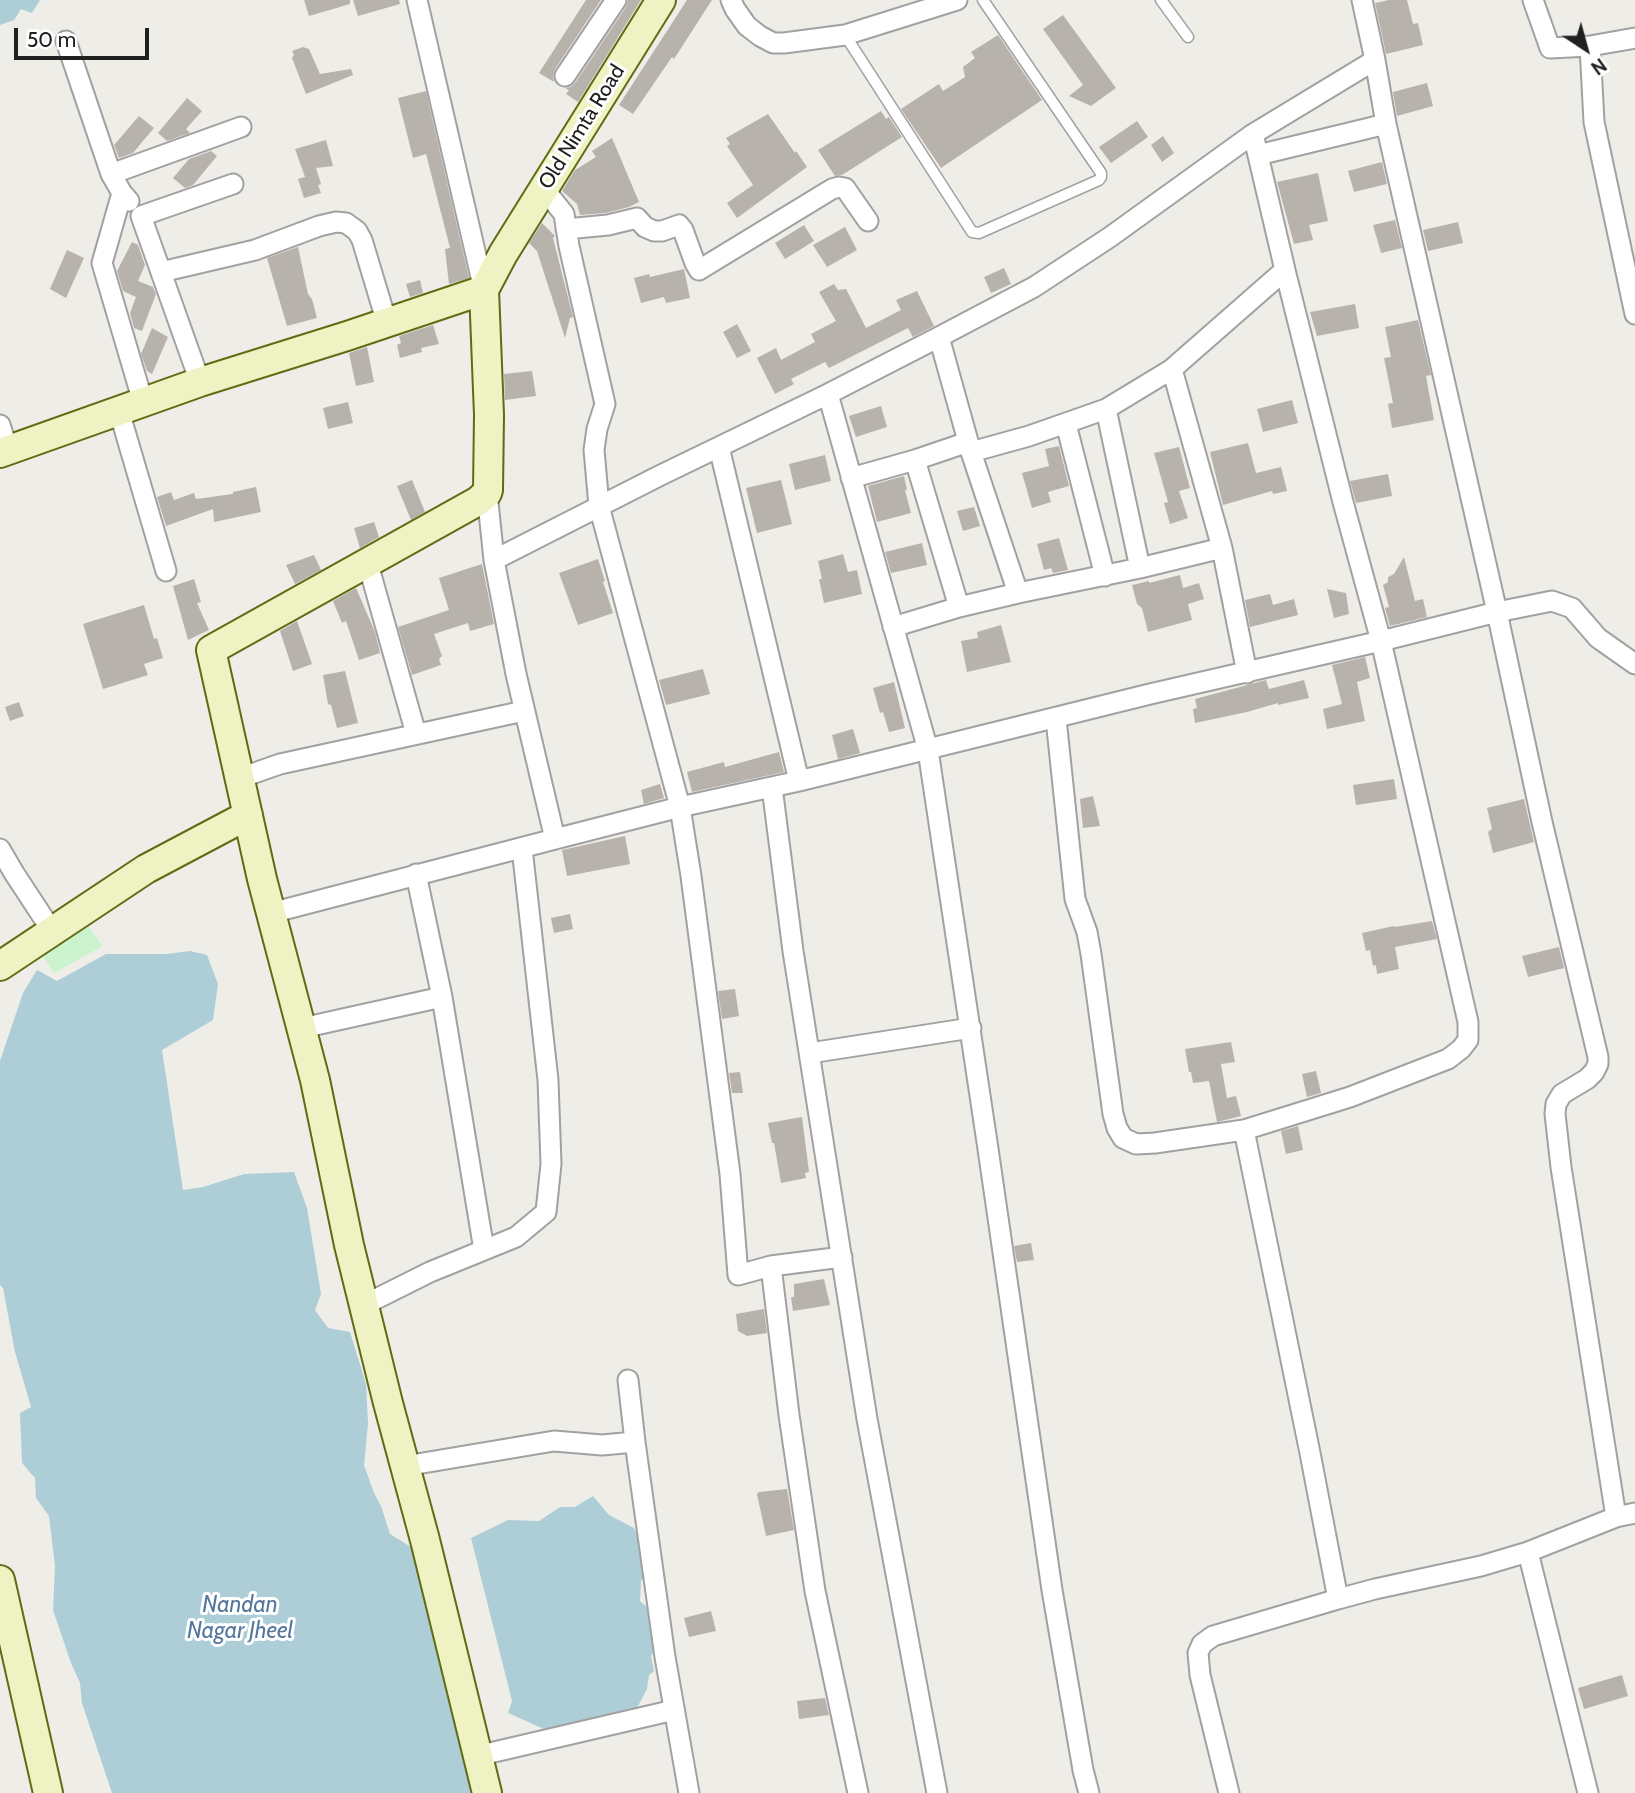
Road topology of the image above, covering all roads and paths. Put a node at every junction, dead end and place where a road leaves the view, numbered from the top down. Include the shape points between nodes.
1 (417, 0) edge
2 (616, 0) edge
3 (661, 0) edge
4 (731, 0) edge
5 (957, 0) edge
6 (983, 0) edge
7 (1161, 0) edge
8 (1362, 0) edge
9 (1533, 0) edge
10 (845, 35) junction
11 (1188, 37) dead end
12 (1635, 38) edge
13 (66, 41) dead end
14 (1590, 46) junction
15 (1375, 60) junction
16 (565, 76) dead end
17 (1386, 124) junction
18 (241, 127) dead end
19 (1253, 134) junction
20 (1258, 155) junction
21 (111, 174) junction
22 (233, 184) dead end
23 (544, 190) junction
24 (122, 193) junction
25 (141, 216) junction
26 (868, 220) dead end
27 (566, 229) junction
28 (1285, 270) junction
29 (161, 272) junction
30 (484, 290) junction
31 (1635, 314) edge
32 (387, 323) junction
33 (939, 338) junction
34 (1172, 369) junction
35 (200, 382) junction
36 (828, 394) junction
37 (131, 407) junction
38 (1106, 409) junction
39 (1066, 425) junction
40 (3, 443) edge
41 (719, 447) junction
42 (970, 447) junction
43 (915, 460) junction
44 (851, 478) junction
45 (487, 493) junction
46 (599, 506) junction
47 (1222, 548) junction
48 (494, 561) junction
49 (368, 564) junction
50 (1140, 568) junction
51 (166, 571) dead end
52 (1105, 576) junction
53 (1018, 593) junction
54 (959, 607) junction
55 (1497, 612) junction
56 (893, 626) junction
57 (1381, 641) junction
58 (1635, 664) edge
59 (1247, 673) junction
60 (524, 711) junction
61 (1056, 719) junction
62 (415, 734) junction
63 (928, 750) junction
64 (240, 778) junction
65 (799, 781) junction
66 (772, 787) junction
67 (680, 807) junction
68 (248, 815) junction
69 (555, 839) junction
70 (522, 848) junction
71 (0, 849) edge
72 (416, 874) junction
73 (271, 913) junction
74 (52, 931) junction
75 (0, 966) edge
76 (442, 997) junction
77 (302, 1027) junction
78 (971, 1028) junction
79 (810, 1054) junction
80 (1244, 1130) junction
81 (484, 1250) junction
82 (842, 1257) junction
83 (771, 1266) junction
84 (364, 1305) junction
85 (628, 1380) dead end
86 (635, 1442) junction
87 (405, 1466) junction
88 (1626, 1515) edge
89 (1528, 1552) junction
90 (0, 1580) edge
91 (1338, 1599) junction
92 (4, 1614) edge
93 (674, 1710) junction
94 (477, 1756) junction
95 (48, 1793) edge
96 (487, 1793) edge
97 (689, 1793) edge
98 (858, 1793) edge
99 (937, 1793) edge
100 (1089, 1793) edge
101 (1229, 1793) edge
102 (1588, 1793) edge

1 - 30 street
2 - 16 street
3 - 23 street, Old Nimta Road
4 - 10 street via 747,26 773,43
5 - 10 street
6 - 10 lane via 1101,177 979,233 972,232
7 - 11 lane
8 - 15 street
9 - 14 street via 1550,48
12 - 14 street
13 - 21 street
14 - 31 street via 1594,122
15 - 17 street
15 - 19 street
17 - 20 street
17 - 55 street
18 - 21 street
19 - 20 street
19 - 33 street via 1079,258
20 - 28 street
21 - 24 street
22 - 25 street
23 - 27 street via 564,214
23 - 30 street, Old Nimta Road
24 - 25 street
24 - 37 street via 102,263
25 - 29 street
26 - 27 street via 845,188 831,189 699,270 679,225 654,231 637,218
27 - 46 street via 605,404 594,450
28 - 34 street
28 - 57 street
29 - 32 street via 255,250 319,226 346,223 362,240
29 - 35 street
30 - 32 street
30 - 45 street
32 - 35 street
33 - 36 street
33 - 42 street
34 - 38 street
34 - 47 street
35 - 37 street
36 - 41 street
36 - 44 street
37 - 40 street
37 - 51 street
38 - 39 street
38 - 50 street
39 - 42 street
39 - 52 street
41 - 46 street
41 - 65 street
42 - 43 street
42 - 53 street
43 - 44 street
43 - 54 street
44 - 56 street
45 - 48 street
45 - 49 street
46 - 48 street
46 - 67 street
47 - 50 street
47 - 59 street
48 - 60 street
49 - 62 street
49 - 64 street via 211,650
50 - 52 street
52 - 53 street
53 - 54 street
54 - 56 street
55 - 57 street
55 - 58 street via 1552,601 1564,604 1598,638
55 - 88 street via 1598,1057 1594,1072 1562,1094 1555,1114
56 - 63 street
57 - 59 street
57 - 80 street via 1468,1022 1468,1040 1448,1059 1350,1097
59 - 61 street
60 - 62 street
60 - 69 street
61 - 63 street
61 - 80 street via 1075,899 1087,932 1117,1128 1123,1138 1136,1144
62 - 64 street via 281,764
63 - 65 street
63 - 78 street
64 - 68 street
65 - 66 street
66 - 67 street
66 - 79 street
67 - 69 street
67 - 83 street via 730,1174 738,1275
68 - 73 street
68 - 74 street via 146,869
69 - 70 street
70 - 72 street
70 - 81 street via 548,1080 549,1188 546,1212 516,1237
71 - 74 street
72 - 73 street
72 - 76 street
73 - 77 street
74 - 75 street
76 - 77 street
76 - 81 street
77 - 84 street
78 - 79 street
78 - 100 street via 1052,1590
79 - 82 street
80 - 91 street
81 - 84 street
82 - 83 street
82 - 99 street via 867,1419
83 - 98 street via 815,1591
84 - 87 street
85 - 86 street
86 - 87 street via 554,1441
86 - 93 street
87 - 94 street
88 - 89 street
89 - 91 street
89 - 102 street
90 - 92 street
91 - 101 street via 1213,1636 1202,1644 1200,1675
92 - 95 street
93 - 94 street
93 - 97 street
94 - 96 street

